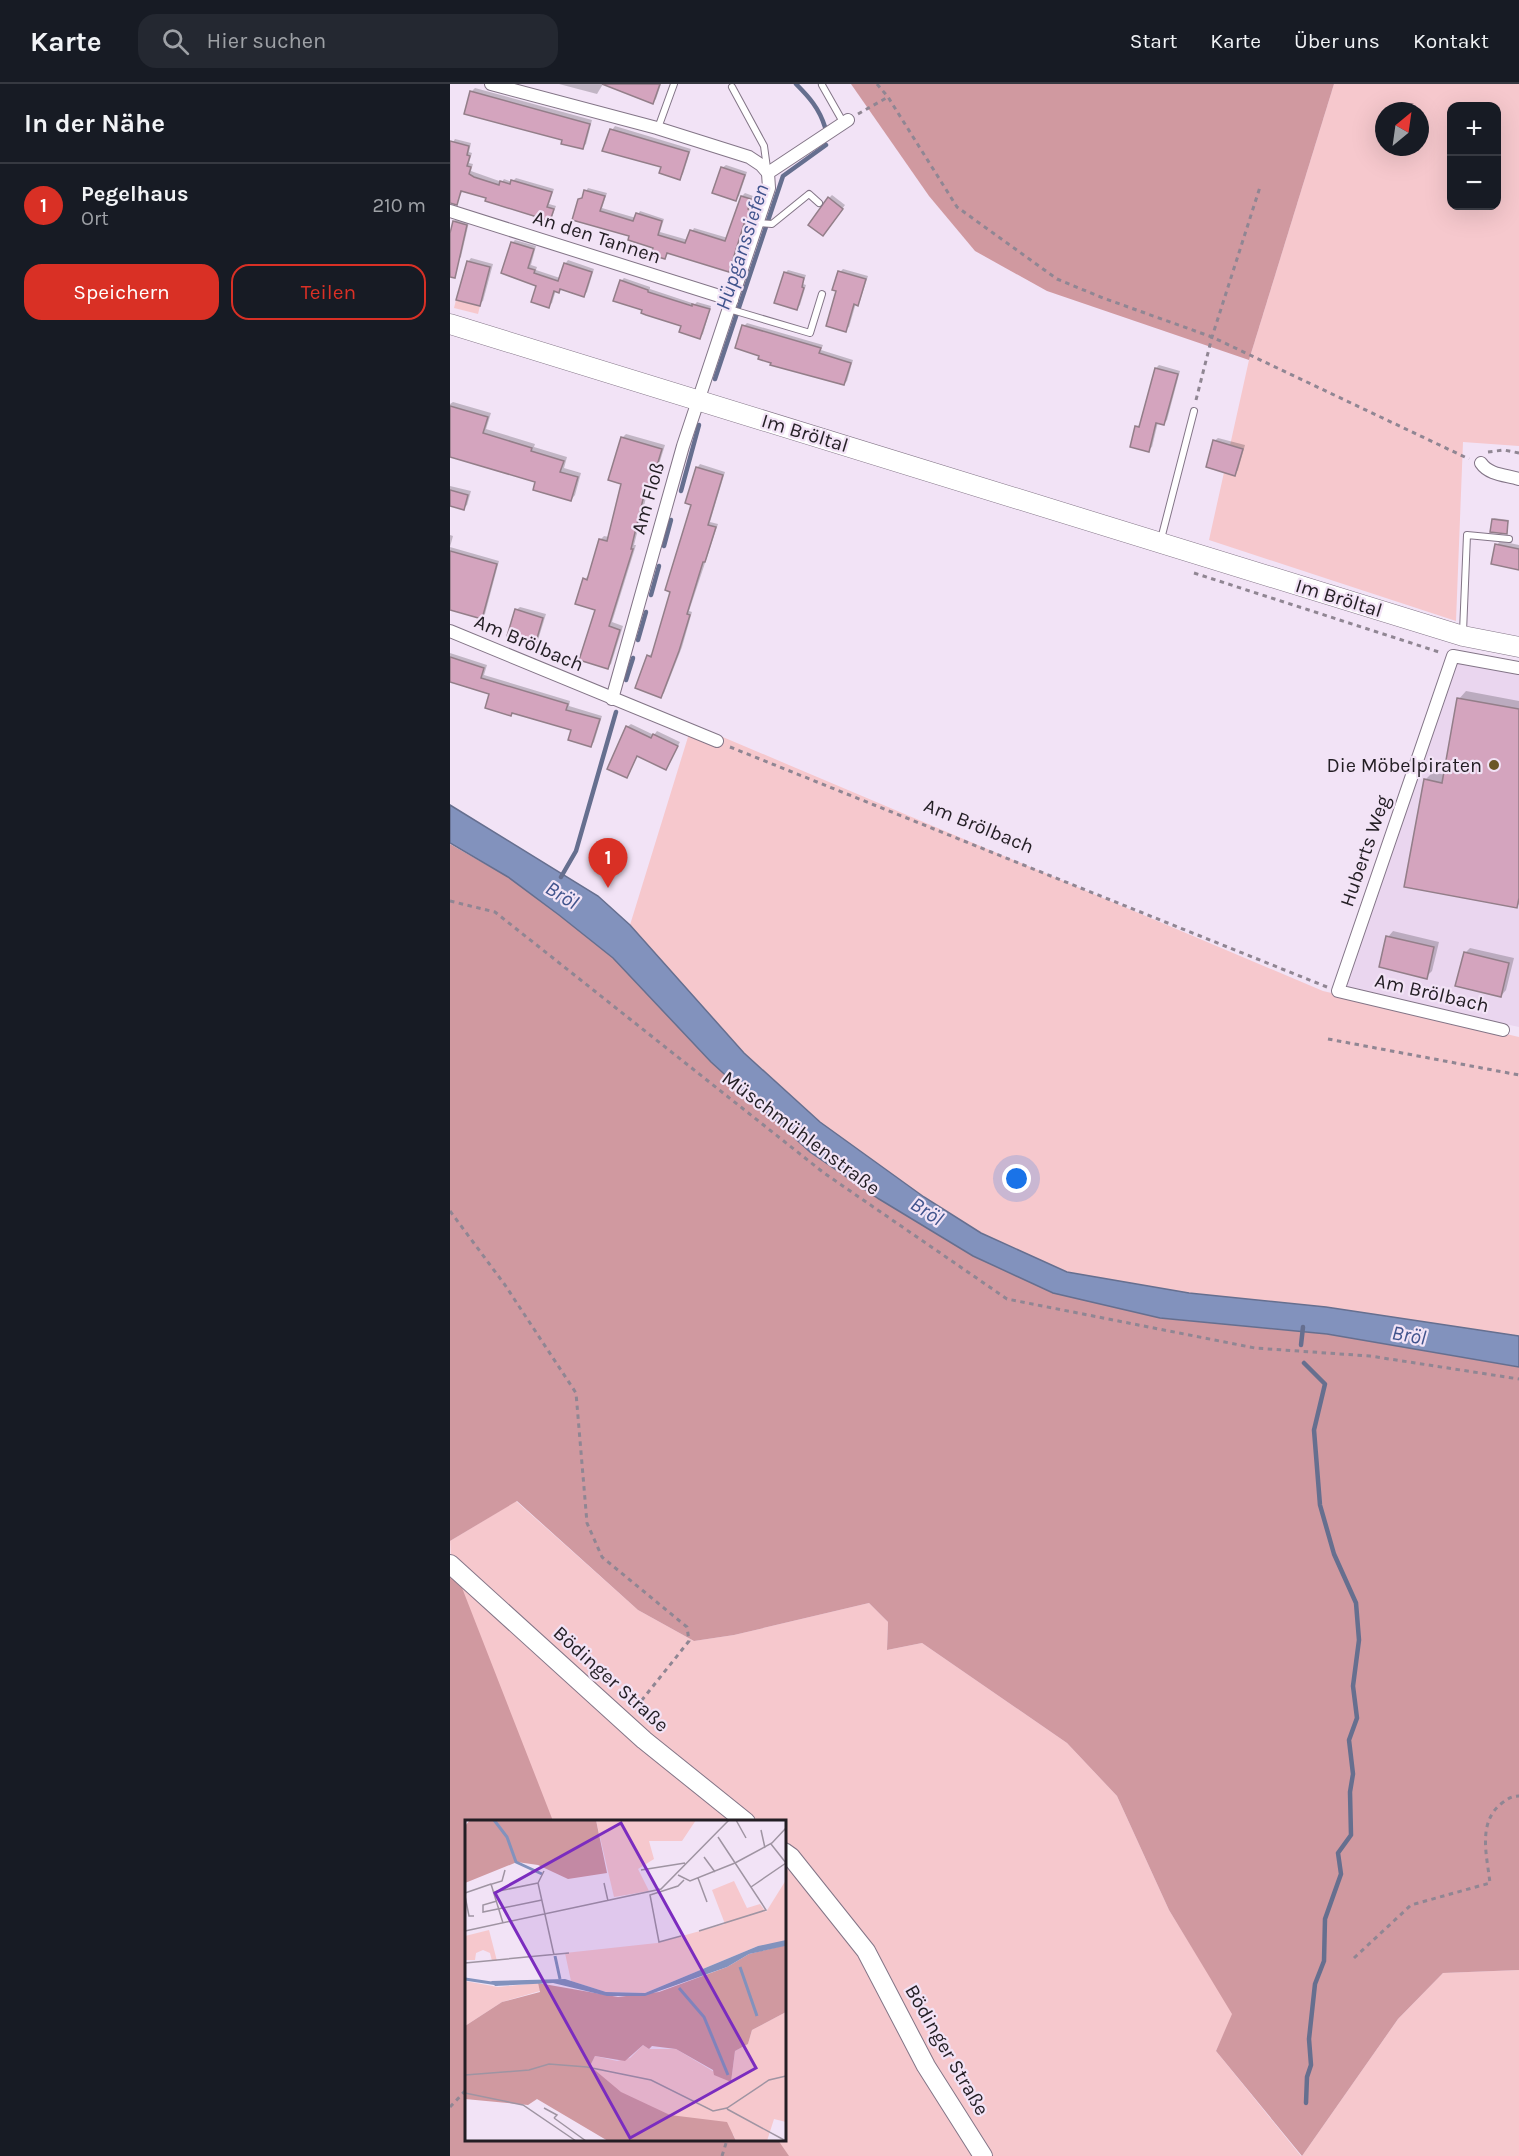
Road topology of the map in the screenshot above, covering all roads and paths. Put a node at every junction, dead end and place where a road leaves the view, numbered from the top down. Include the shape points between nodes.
1 (491, 84) edge
2 (674, 84) edge
3 (822, 84) edge
4 (877, 84) edge
5 (732, 87) dead end
6 (888, 98) junction
7 (846, 121) junction
8 (657, 128) junction
9 (768, 173) junction
10 (1260, 187) dead end
11 (819, 203) dead end
12 (450, 211) edge
13 (757, 224) junction
14 (822, 294) dead end
15 (730, 305) junction
16 (450, 324) edge
17 (1212, 337) junction
18 (699, 400) junction
19 (1194, 411) joint
20 (1519, 453) edge
21 (1466, 459) dead end
22 (1481, 463) joint
23 (1519, 479) edge
24 (1509, 539) dead end
25 (1160, 543) junction
26 (450, 630) edge
27 (1463, 636) junction
28 (1519, 647) edge
29 (1519, 668) edge
30 (612, 699) junction
31 (717, 741) joint
32 (450, 901) edge
33 (1338, 991) junction
34 (1503, 1030) dead end
35 (1328, 1039) dead end
36 (1519, 1075) edge
37 (450, 1211) edge
38 (1519, 1379) edge
39 (450, 1564) edge
40 (624, 1722) junction
41 (1519, 1796) edge
42 (745, 1820) edge
43 (786, 1853) edge
44 (1354, 1958) dead end
45 (465, 2091) edge
46 (450, 2107) edge
47 (727, 2141) edge
48 (722, 2156) edge
49 (983, 2156) edge

1 - 8 street
2 - 8 lane
3 - 7 lane
4 - 6 path
5 - 9 lane, Am Floß via 764,146
6 - 7 path
6 - 17 path via 957,207 1057,279
7 - 9 street
8 - 9 street via 749,157
9 - 13 street, Am Floß via 769,188
10 - 17 path
11 - 13 lane via 809,195 772,224
12 - 15 street, An den Tannen
13 - 15 street, Am Floß
14 - 15 lane via 810,333 743,314
15 - 18 street, Am Floß
16 - 18 main road, Im Bröltal
17 - 19 path
17 - 21 path
18 - 25 main road, Im Bröltal
18 - 30 street, Am Floß
19 - 25 lane
20 - 22 path via 1491,450 1485,452
22 - 23 street via 1493,473
24 - 27 lane via 1467,535
25 - 27 main road, Im Bröltal
26 - 30 street, Am Brölbach
27 - 28 main road, Im Bröltal
29 - 33 street, Huberts Weg via 1452,656
30 - 31 street, Am Brölbach
31 - 33 path, Am Brölbach
32 - 38 path, Müschmühlenstraße via 495,912 824,1173 1007,1299 1255,1348 1370,1356
33 - 34 street, Am Brölbach
35 - 36 path
37 - 40 path via 576,1393 587,1523 602,1557 687,1627 689,1641
39 - 40 street, Bödinger Straße
40 - 42 street, Bödinger Straße
41 - 44 path via 1512,1796 1494,1809 1484,1833 1490,1884 1411,1905
43 - 49 street, Bödinger Straße via 866,1951 926,2066
45 - 46 path
47 - 48 path

